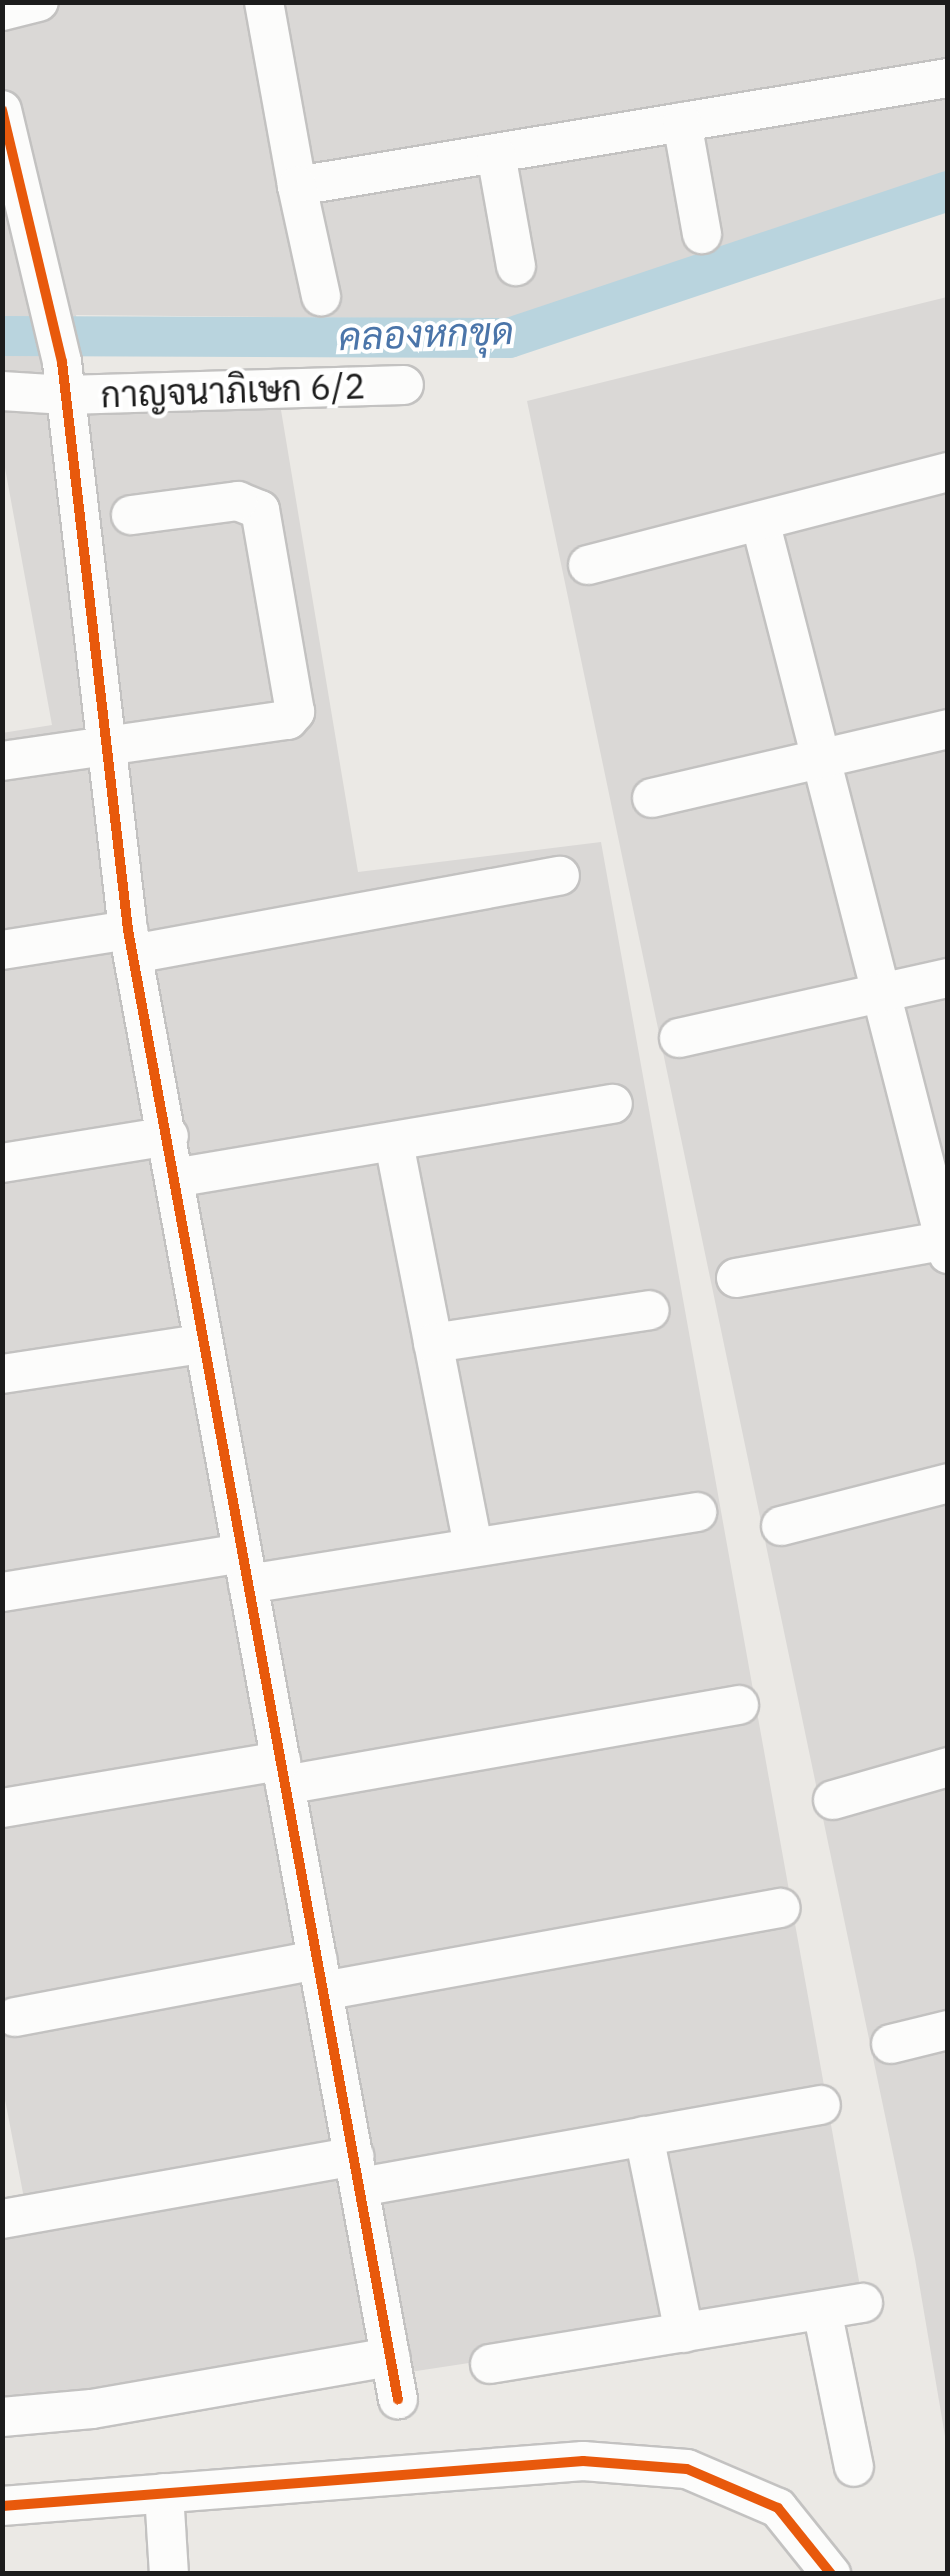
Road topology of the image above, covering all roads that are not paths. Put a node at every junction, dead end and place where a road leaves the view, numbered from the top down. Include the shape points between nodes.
1 (39, 2) edge
2 (264, 2) edge
3 (2, 11) edge
4 (948, 78) edge
5 (2, 110) edge
6 (682, 122) junction
7 (496, 154) junction
8 (297, 186) junction
9 (702, 234) dead end
10 (516, 266) dead end
11 (321, 296) dead end
12 (64, 379) junction
13 (404, 385) dead end
14 (2, 390) edge
15 (948, 472) edge
16 (131, 515) dead end
17 (760, 521) junction
18 (588, 565) dead end
19 (948, 729) edge
20 (107, 746) junction
21 (820, 760) junction
22 (2, 762) edge
23 (652, 798) dead end
24 (560, 876) dead end
25 (131, 942) junction
26 (2, 950) edge
27 (948, 978) edge
28 (879, 994) junction
29 (680, 1038) dead end
30 (612, 1104) dead end
31 (168, 1136) junction
32 (394, 1143) junction
33 (2, 1163) edge
34 (174, 1178) junction
35 (946, 1245) edge
36 (736, 1278) dead end
37 (650, 1310) dead end
38 (433, 1343) junction
39 (201, 1344) junction
40 (2, 1374) edge
41 (948, 1483) edge
42 (697, 1512) dead end
43 (781, 1526) dead end
44 (473, 1547) junction
45 (245, 1568) junction
46 (2, 1592) edge
47 (738, 1705) dead end
48 (948, 1768) edge
49 (283, 1773) junction
50 (832, 1800) dead end
51 (2, 1808) edge
52 (781, 1908) dead end
53 (320, 1975) junction
54 (15, 2017) dead end
55 (948, 2030) edge
56 (891, 2044) dead end
57 (821, 2105) dead end
58 (644, 2136) junction
59 (357, 2171) junction
60 (2, 2219) edge
61 (864, 2303) dead end
62 (822, 2310) junction
63 (684, 2333) junction
64 (390, 2358) junction
65 (490, 2364) dead end
66 (398, 2399) dead end
67 (2, 2416) edge
68 (854, 2467) dead end
69 (164, 2493) junction
70 (2, 2506) edge
71 (170, 2574) edge
72 (832, 2574) edge

1 - 3 street
2 - 8 street
4 - 6 street
5 - 12 street
6 - 7 street
6 - 9 street
7 - 8 street
7 - 10 street
8 - 11 street
12 - 13 street, กาญจนาภิเษก 6/2
12 - 14 street, กาญจนาภิเษก 6/2
12 - 20 street
15 - 17 street
16 - 20 street via 238,500 260,510 297,700 288,720
17 - 18 street
17 - 21 street
19 - 21 street
20 - 22 street
20 - 25 street
21 - 23 street
21 - 28 street
24 - 25 street
25 - 26 street
25 - 31 street
27 - 28 street
28 - 29 street
28 - 35 street
30 - 32 street
31 - 33 street
31 - 34 street
32 - 34 street
32 - 38 street
34 - 39 street
35 - 36 street
37 - 38 street
38 - 44 street
39 - 40 street
39 - 45 street
41 - 43 street
42 - 44 street
44 - 45 street
45 - 46 street
45 - 49 street
47 - 49 street
48 - 50 street
49 - 51 street
49 - 53 street
52 - 53 street
53 - 54 street
53 - 59 street
55 - 56 street
57 - 58 street
58 - 59 street
58 - 63 street
59 - 60 street
59 - 64 street
61 - 62 street
62 - 63 street
62 - 68 street
63 - 65 street
64 - 66 street
64 - 67 street via 92,2409
69 - 70 street
69 - 71 street
69 - 72 street via 583,2461 687,2469 778,2508

